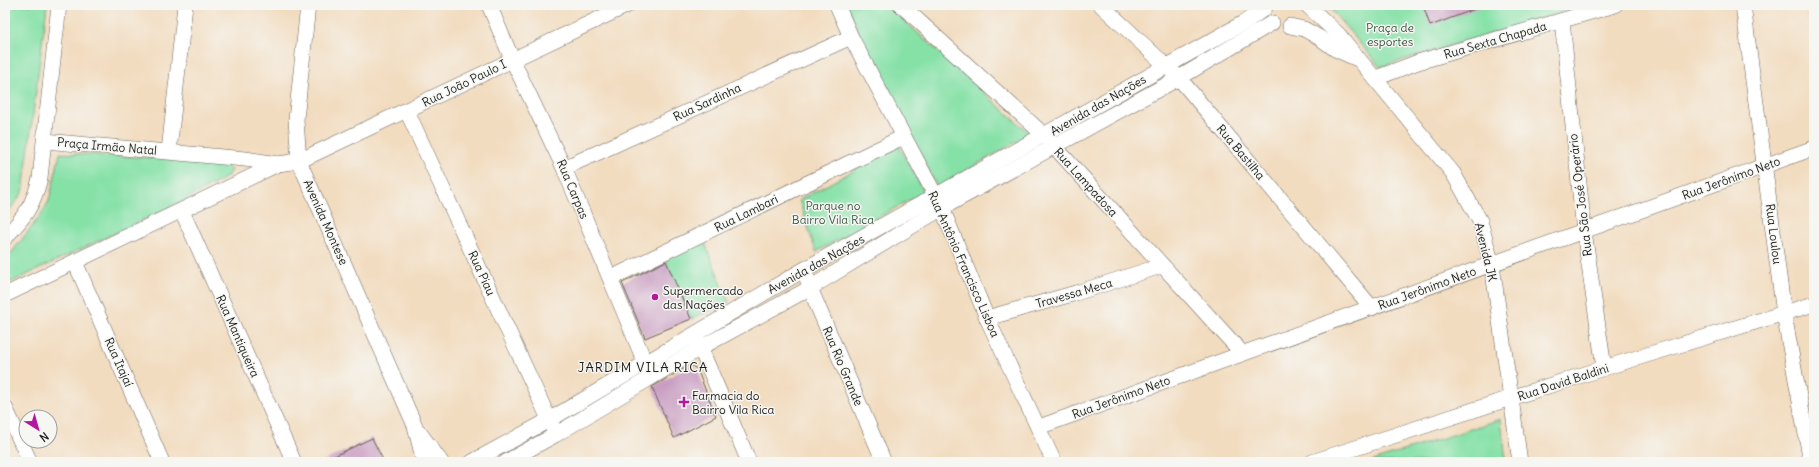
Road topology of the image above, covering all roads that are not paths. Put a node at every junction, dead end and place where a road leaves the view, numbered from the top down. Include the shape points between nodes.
1 (59, 5) edge
2 (185, 5) edge
3 (308, 5) edge
4 (489, 5) edge
5 (628, 5) edge
6 (837, 5) edge
7 (901, 5) edge
8 (1101, 5) edge
9 (1302, 5) edge
10 (1307, 5) edge
11 (1615, 5) edge
12 (1743, 5) edge
13 (1265, 7) edge
14 (1562, 21) junction
15 (1272, 23) junction
16 (1290, 26) junction
17 (850, 37) junction
18 (1356, 58) junction
19 (512, 59) junction
20 (1166, 66) junction
21 (1178, 78) junction
22 (1376, 78) junction
23 (407, 111) junction
24 (903, 137) junction
25 (45, 140) junction
26 (1049, 141) junction
27 (1814, 148) edge
28 (169, 152) junction
29 (299, 161) junction
30 (278, 164) junction
31 (1766, 166) junction
32 (564, 168) junction
33 (938, 202) junction
34 (182, 211) junction
35 (1584, 231) junction
36 (5, 238) edge
37 (75, 262) junction
38 (1492, 265) junction
39 (1161, 266) junction
40 (805, 269) junction
41 (611, 278) junction
42 (810, 288) junction
43 (5, 295) edge
44 (1814, 304) edge
45 (1372, 308) junction
46 (1784, 314) junction
47 (987, 318) junction
48 (694, 333) junction
49 (700, 348) junction
50 (1242, 353) junction
51 (646, 362) junction
52 (1604, 368) junction
53 (651, 376) junction
54 (1510, 399) junction
55 (5, 407) edge
56 (549, 420) junction
57 (415, 426) junction
58 (1039, 427) junction
59 (555, 435) junction
60 (30, 462) edge
61 (162, 462) edge
62 (294, 462) edge
63 (424, 462) edge
64 (441, 462) edge
65 (472, 462) edge
66 (506, 462) edge
67 (749, 462) edge
68 (884, 462) edge
69 (1054, 462) edge
70 (1312, 462) edge
71 (1520, 462) edge
72 (1811, 462) edge

1 - 25 street
2 - 28 street
3 - 29 street, Avenida Montese via 296,120
4 - 19 street, Rua Carpas
5 - 19 street, Rua João Paulo I
6 - 17 street, Rua Antônio Francisco Lisboa
7 - 26 street, Rua Lampadosa
8 - 20 street, Rua Bastilha
9 - 16 street via 1300,18
10 - 18 street, Avenida JK via 1338,34
11 - 14 street, Rua Sexta Chapada
12 - 31 street, Rua Loulou
13 - 15 street via 1268,19
13 - 20 street, Avenida das Nações via 1245,22
14 - 22 street, Rua Sexta Chapada via 1418,62
14 - 35 street, Rua São José Operário
15 - 16 street, Avenida JK
15 - 21 street, Avenida das Nações
16 - 18 street, Avenida JK via 1304,29 1335,49
17 - 24 street, Rua Antônio Francisco Lisboa
17 - 32 street, Rua Sardinha
18 - 22 street, Avenida JK
19 - 23 street, Rua João Paulo I
19 - 32 street, Rua Carpas
20 - 21 street, Rua Bastilha
20 - 26 street, Avenida das Nações
21 - 26 street, Avenida das Nações
21 - 45 street, Rua Bastilha
22 - 38 street, Avenida JK via 1453,173 1480,221
23 - 29 street, Rua João Paulo I
23 - 56 street, Rua Piau
24 - 33 street, Rua Antônio Francisco Lisboa
24 - 41 street, Rua Lambari
25 - 28 street, Praça Irmão Natal
25 - 36 street, Praça Irmão Natal via 36,192 26,214
26 - 33 street, Avenida das Nações
26 - 39 street, Rua Lampadosa
27 - 31 street, Rua Jerônimo Neto
28 - 30 street, Praça Irmão Natal
29 - 30 street, Praça Irmão Natal
29 - 57 street, Avenida Montese
30 - 34 street, Praça Irmão Natal
31 - 35 street, Rua Jerônimo Neto
31 - 46 street, Rua Loulou
32 - 41 street, Rua Carpas
33 - 40 street, Avenida das Nações
33 - 42 street, Avenida das Nações
33 - 47 street, Rua Antônio Francisco Lisboa
34 - 37 street, Praça Irmão Natal
34 - 62 street, Rua Mantiqueira
35 - 38 street, Rua Jerônimo Neto
35 - 52 street, Rua São José Operário
37 - 43 street, Praça Irmão Natal
37 - 61 street, Rua Itajaí
38 - 45 street, Rua Jerônimo Neto
38 - 54 street, Avenida JK
39 - 47 street, Travessa Meca
39 - 50 street, Rua Lampadosa
40 - 42 street, Rua Rio Grande
40 - 48 street, Avenida das Nações
41 - 51 street, Rua Carpas
42 - 49 street, Avenida das Nações
42 - 68 street, Rua Rio Grande
44 - 46 street, Rua David Baldini
45 - 50 street, Rua Jerônimo Neto
46 - 52 street, Rua David Baldini
46 - 72 street, Rua Loulou
47 - 58 street, Rua Antônio Francisco Lisboa
48 - 49 street
48 - 51 street, Avenida das Nações
49 - 53 street, Avenida das Nações
49 - 67 street
50 - 58 street, Rua Jerônimo Neto
51 - 53 street, Rua Carpas
51 - 56 street, Avenida das Nações
52 - 54 street, Rua David Baldini
53 - 59 street, Avenida das Nações
54 - 70 street, Rua David Baldini
54 - 71 street, Avenida JK
55 - 60 street
56 - 59 street, Rua Piau
56 - 65 street, Avenida das Nações
57 - 63 street, Avenida Montese
57 - 64 street, Avenida Montese
58 - 69 street, Rua Antônio Francisco Lisboa
59 - 66 street, Avenida das Nações

